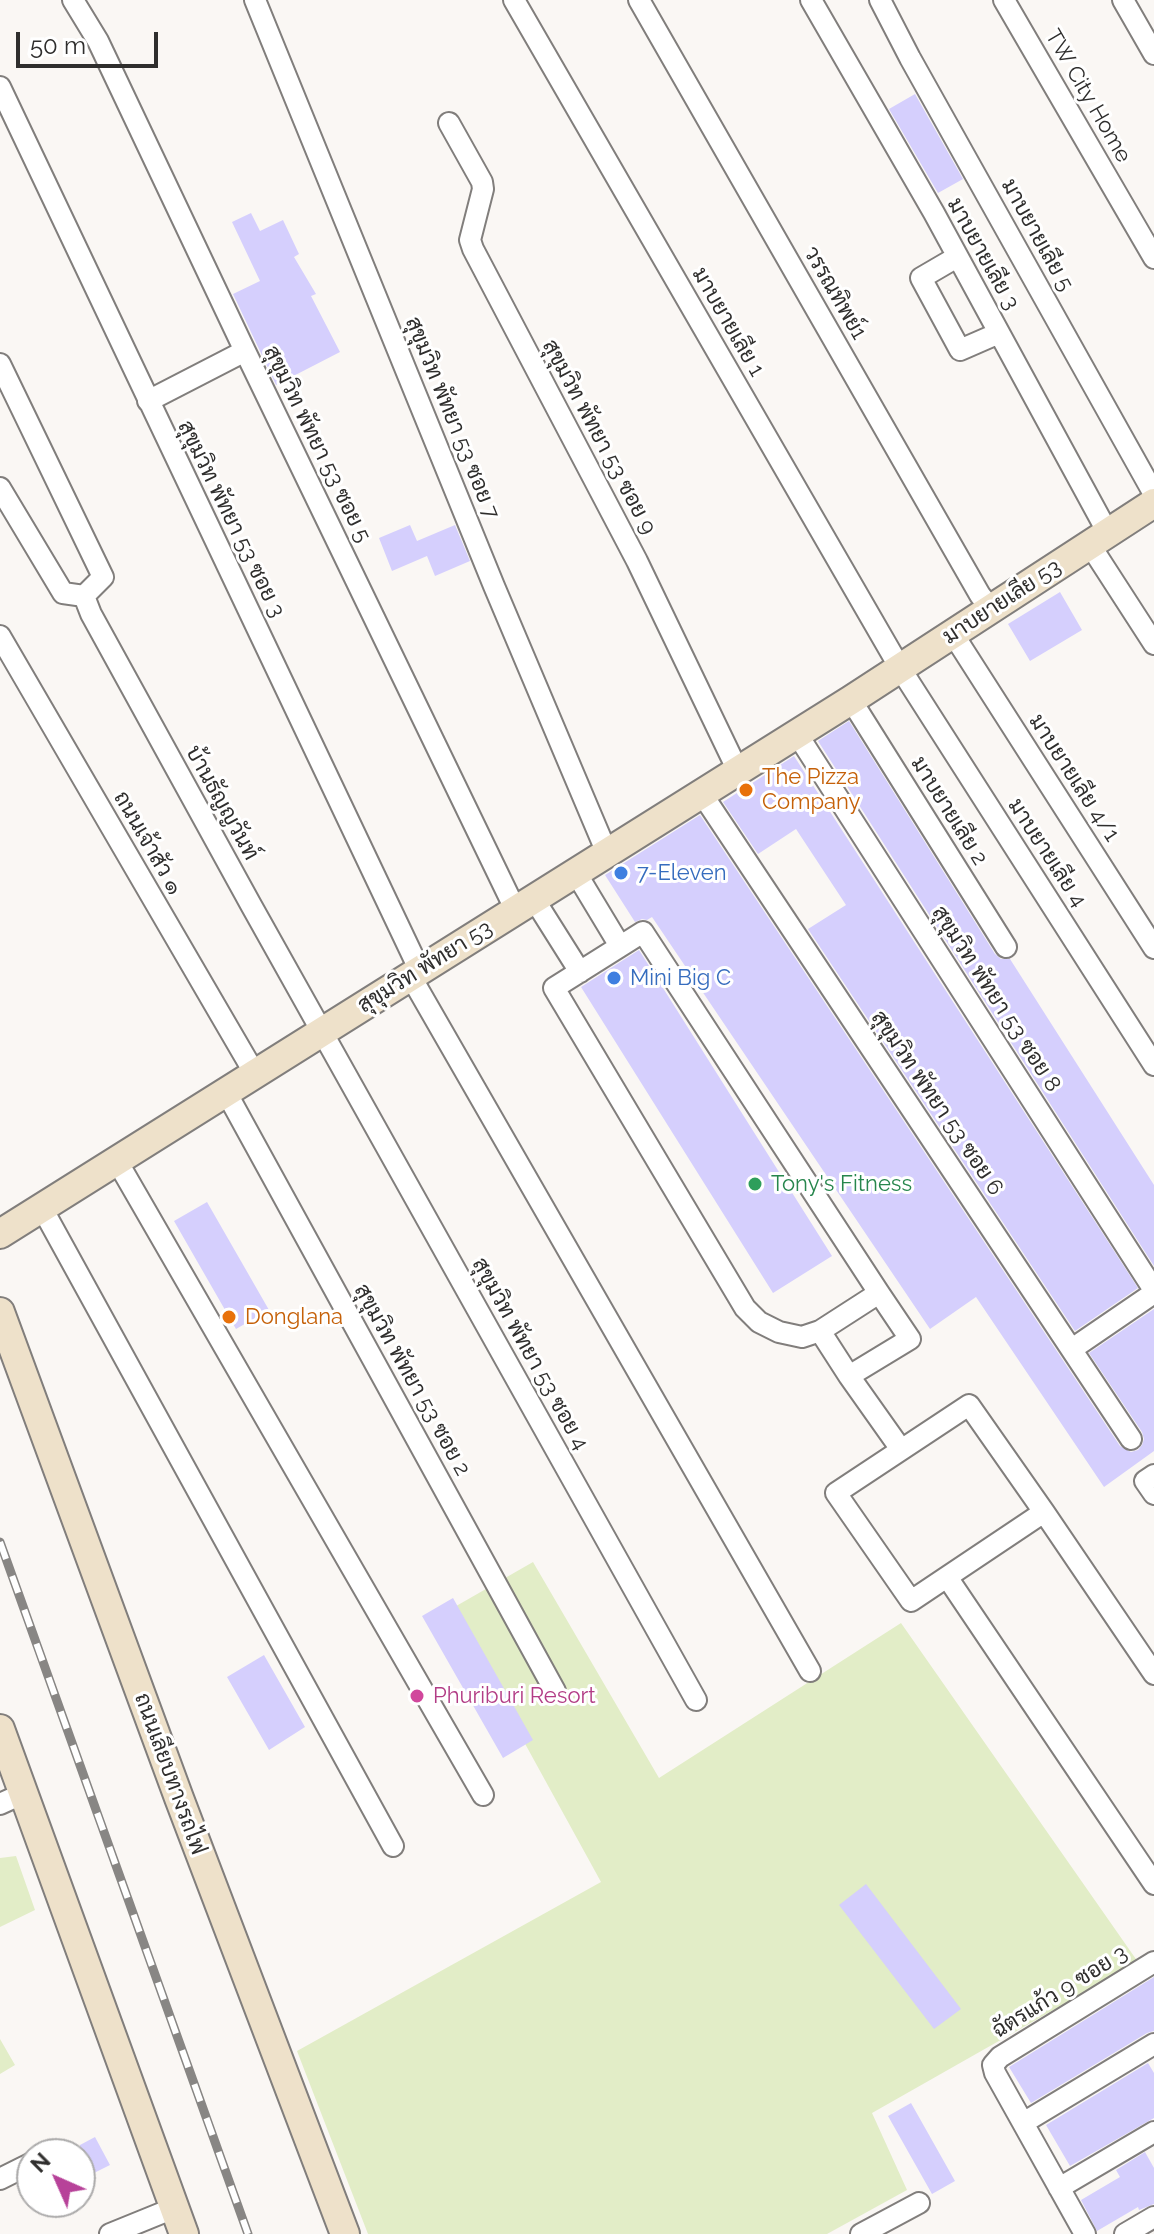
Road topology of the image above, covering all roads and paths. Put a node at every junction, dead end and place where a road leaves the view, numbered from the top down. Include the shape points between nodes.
1 (73, 0) edge
2 (255, 0) edge
3 (514, 0) edge
4 (639, 0) edge
5 (811, 0) edge
6 (880, 0) edge
7 (1004, 0) edge
8 (1123, 0) edge
9 (1154, 54) edge
10 (0, 87) edge
11 (449, 123) dead end
12 (957, 257) junction
13 (1154, 258) edge
14 (999, 333) junction
15 (245, 351) junction
16 (0, 364) edge
17 (148, 401) junction
18 (0, 488) edge
19 (1154, 494) edge
20 (1154, 503) edge
21 (1099, 539) junction
22 (84, 596) junction
23 (991, 609) junction
24 (953, 634) junction
25 (0, 636) edge
26 (1154, 644) edge
27 (900, 668) junction
28 (851, 700) junction
29 (797, 734) junction
30 (738, 771) junction
31 (702, 794) junction
32 (607, 853) junction
33 (576, 873) junction
34 (525, 905) junction
35 (620, 946) junction
36 (1006, 947) dead end
37 (1154, 948) edge
38 (580, 972) junction
39 (415, 974) junction
40 (323, 1032) junction
41 (1154, 1065) edge
42 (255, 1074) junction
43 (226, 1092) junction
44 (117, 1161) junction
45 (42, 1208) junction
46 (0, 1234) edge
47 (1154, 1291) edge
48 (879, 1293) junction
49 (0, 1312) edge
50 (820, 1331) junction
51 (1072, 1349) junction
52 (849, 1376) junction
53 (1131, 1439) dead end
54 (900, 1448) junction
55 (1044, 1512) junction
56 (947, 1577) junction
57 (810, 1671) dead end
58 (1154, 1674) edge
59 (555, 1691) dead end
60 (696, 1700) dead end
61 (0, 1729) edge
62 (483, 1795) dead end
63 (11, 1799) edge
64 (393, 1846) dead end
65 (1154, 1884) edge
66 (1154, 1962) edge
67 (1154, 2044) edge
68 (1023, 2123) junction
69 (1154, 2132) edge
70 (1059, 2188) junction
71 (919, 2203) dead end
72 (1154, 2217) edge
73 (179, 2221) edge
74 (110, 2234) edge
75 (345, 2234) edge
76 (861, 2234) edge
77 (1085, 2234) edge
78 (1125, 2234) edge

1 - 15 street, สุขุมวิท พัทยา 53 ซอย 5 via 98,41
2 - 32 street, สุขุมวิท พัทยา 53 ซอย 7
3 - 27 street, มาบยายเลีย 1
4 - 23 street, วรรณทิพย์1
5 - 12 street, มาบยายเลีย 3
6 - 19 street, มาบยายเลีย 5
7 - 13 street, TW City Home
8 - 9 street
10 - 17 street, สุขุมวิท พัทยา 53 ซอย 3
11 - 30 street, สุขุมวิท พัทยา 53 ซอย 9 via 482,182 470,240 473,249 637,561
12 - 14 street, มาบยายเลีย 3
12 - 14 street via 921,278 960,350
14 - 21 street, มาบยายเลีย 3
15 - 17 street
15 - 34 street, สุขุมวิท พัทยา 53 ซอย 5
16 - 22 street via 103,577
17 - 39 street, สุขุมวิท พัทยา 53 ซอย 3
18 - 22 street via 63,593
20 - 21 street, มาบยายเลีย 53
21 - 23 street, มาบยายเลีย 53
21 - 26 street, มาบยายเลีย 3
22 - 40 street, บ้านธัญญวันท์
23 - 24 street, มาบยายเลีย 53
24 - 27 street, มาบยายเลีย 53
24 - 37 street, มาบยายเลีย 4/1
25 - 42 street, ถนนเจ้าสัว ๑
27 - 28 street, มาบยายเลีย 53
27 - 41 street, มาบยายเลีย 4
28 - 29 street, สุขุมวิท พัทยา 53
28 - 36 street, มาบยายเลีย 2
29 - 30 street, สุขุมวิท พัทยา 53
29 - 47 street, สุขุมวิท พัทยา 53 ซอย 8
30 - 31 street, สุขุมวิท พัทยา 53
31 - 32 street, สุขุมวิท พัทยา 53
31 - 51 street, สุขุมวิท พัทยา 53 ซอย 6
32 - 33 street, สุขุมวิท พัทยา 53
33 - 34 street, สุขุมวิท พัทยา 53
33 - 35 street
34 - 38 street, สุขุมวิท พัทยา 53 ซอย 5
34 - 39 street, สุขุมวิท พัทยา 53
35 - 38 street
35 - 48 street via 643,932
38 - 50 street via 554,988 745,1308 779,1332 802,1337
39 - 40 street, สุขุมวิท พัทยา 53
39 - 57 street, สุขุมวิท พัทยา 53 ซอย 3
40 - 42 street, สุขุมวิท พัทยา 53
40 - 60 street, สุขุมวิท พัทยา 53 ซอย 4
42 - 43 street, สุขุมวิท พัทยา 53
43 - 44 street, สุขุมวิท พัทยา 53
43 - 59 street, สุขุมวิท พัทยา 53 ซอย 2
44 - 45 street, สุขุมวิท พัทยา 53
44 - 62 street
45 - 46 street, สุขุมวิท พัทยา 53
45 - 64 street
47 - 51 street
48 - 50 street
48 - 52 street via 910,1339
49 - 75 street, ถนนเลียบทางรถไฟ
50 - 52 street
51 - 53 street, สุขุมวิท พัทยา 53 ซอย 6
52 - 54 street
54 - 55 street via 969,1405
54 - 56 street via 836,1493 911,1601
55 - 56 street
55 - 58 street
56 - 65 street
61 - 63 street
63 - 73 street
66 - 68 street, ฉัตรแก้ว 9 ซอย 3 via 993,2065
67 - 68 street
68 - 70 street
69 - 70 street
70 - 77 street
71 - 76 street
72 - 78 street
73 - 74 street

